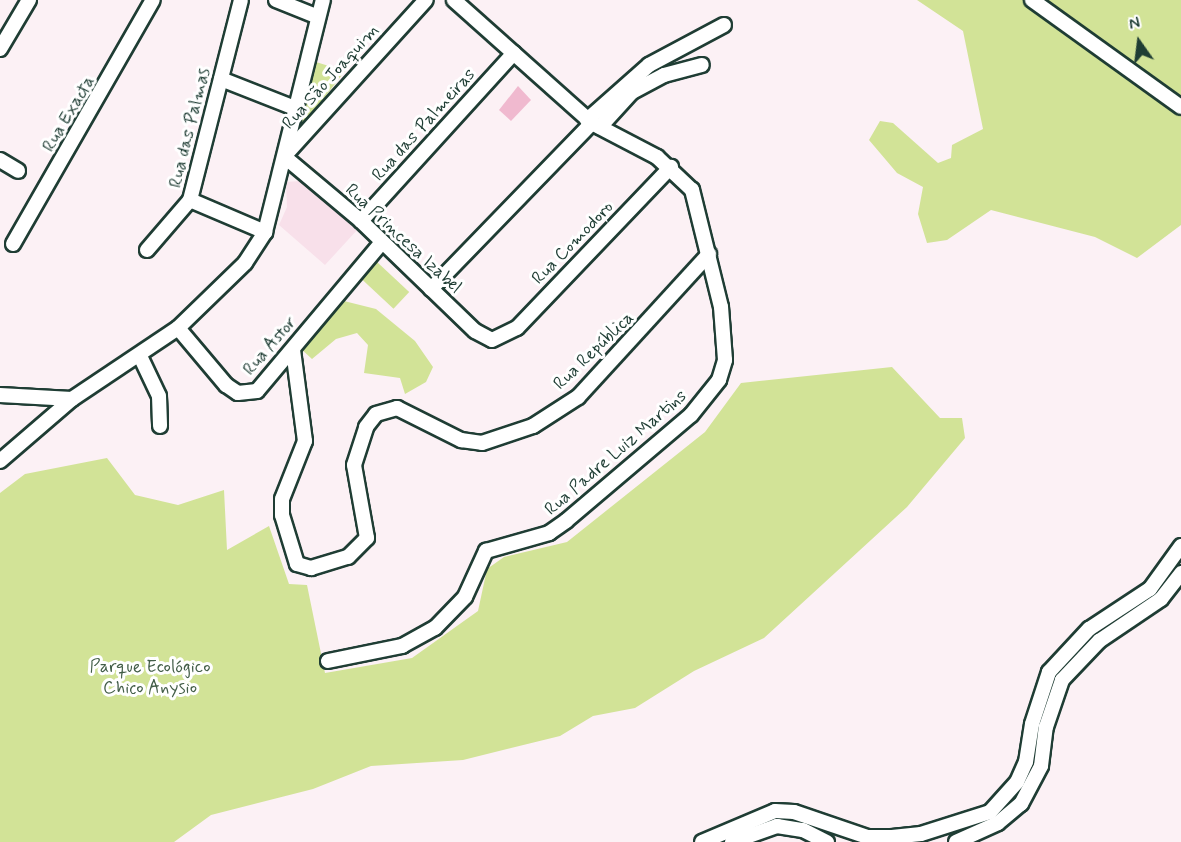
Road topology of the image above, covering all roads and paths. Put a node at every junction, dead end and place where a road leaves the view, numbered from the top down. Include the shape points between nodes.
1 (29, 0) edge
2 (153, 0) edge
3 (241, 0) edge
4 (276, 0) edge
5 (323, 0) edge
6 (426, 0) edge
7 (454, 0) edge
8 (1032, 0) edge
9 (318, 17) junction
10 (724, 25) dead end
11 (0, 49) edge
12 (514, 53) junction
13 (702, 65) dead end
14 (221, 79) junction
15 (1181, 107) edge
16 (297, 109) junction
17 (593, 123) junction
18 (287, 155) junction
19 (0, 160) edge
20 (671, 167) junction
21 (18, 171) dead end
22 (190, 200) junction
23 (361, 221) junction
24 (265, 232) junction
25 (381, 243) junction
26 (13, 244) dead end
27 (147, 250) dead end
28 (709, 254) junction
29 (431, 289) junction
30 (178, 328) junction
31 (498, 340) joint
32 (293, 350) junction
33 (140, 356) junction
34 (0, 395) edge
35 (72, 399) junction
36 (160, 426) dead end
37 (0, 461) edge
38 (1181, 546) edge
39 (1181, 573) edge
40 (328, 661) dead end
41 (1049, 672) junction
42 (1062, 680) junction
43 (994, 817) junction
44 (702, 842) edge
45 (732, 842) edge
46 (827, 842) edge
47 (956, 842) edge

1 - 11 street
2 - 26 street, Rua Exacta
3 - 14 street, Rua das Palmas
4 - 9 street
5 - 9 street
6 - 18 street, Rua São Joaquim
7 - 12 street, Rua Padre Luiz Martins
8 - 15 street
9 - 16 street
10 - 17 street via 649,65
12 - 17 street, Rua Padre Luiz Martins
12 - 23 street, Rua das Palmeiras
13 - 17 street via 664,75 632,92
14 - 16 street
14 - 22 street, Rua das Palmas
16 - 18 street
17 - 20 street, Rua Padre Luiz Martins
17 - 29 street
18 - 23 street, Rua Princesa Izabel
18 - 24 street
19 - 21 street
20 - 28 street, Rua Padre Luiz Martins via 692,190
20 - 31 street, Rua Comodoro via 517,328
22 - 24 street
22 - 27 street, Rua das Palmas
23 - 25 street, Rua Princesa Izabel
24 - 30 street via 234,275
25 - 29 street, Rua Princesa Izabel
25 - 32 street, Rua Astor
28 - 32 street, Rua República via 578,397 524,430 482,443 461,440 397,408 376,414 366,427 354,465 367,538 332,564 301,567 287,541 282,515 282,499 304,441
28 - 40 street, Rua Padre Luiz Martins via 726,353 719,380 704,401 556,529 486,551 465,597 435,628 402,646
29 - 31 street, Rua Princesa Izabel via 480,335
30 - 32 street, Rua Astor via 238,393 257,391
30 - 33 street
33 - 35 street
33 - 36 street via 159,396
34 - 35 street
35 - 37 street
38 - 41 street via 1150,589 1089,629
39 - 42 street via 1161,599 1099,641
41 - 42 street
41 - 43 street via 1034,715 1026,762
42 - 43 street via 1046,727 1041,766 1021,804
43 - 44 street via 921,834 868,837 794,812 775,811
43 - 47 street
45 - 46 street via 777,826 803,830

